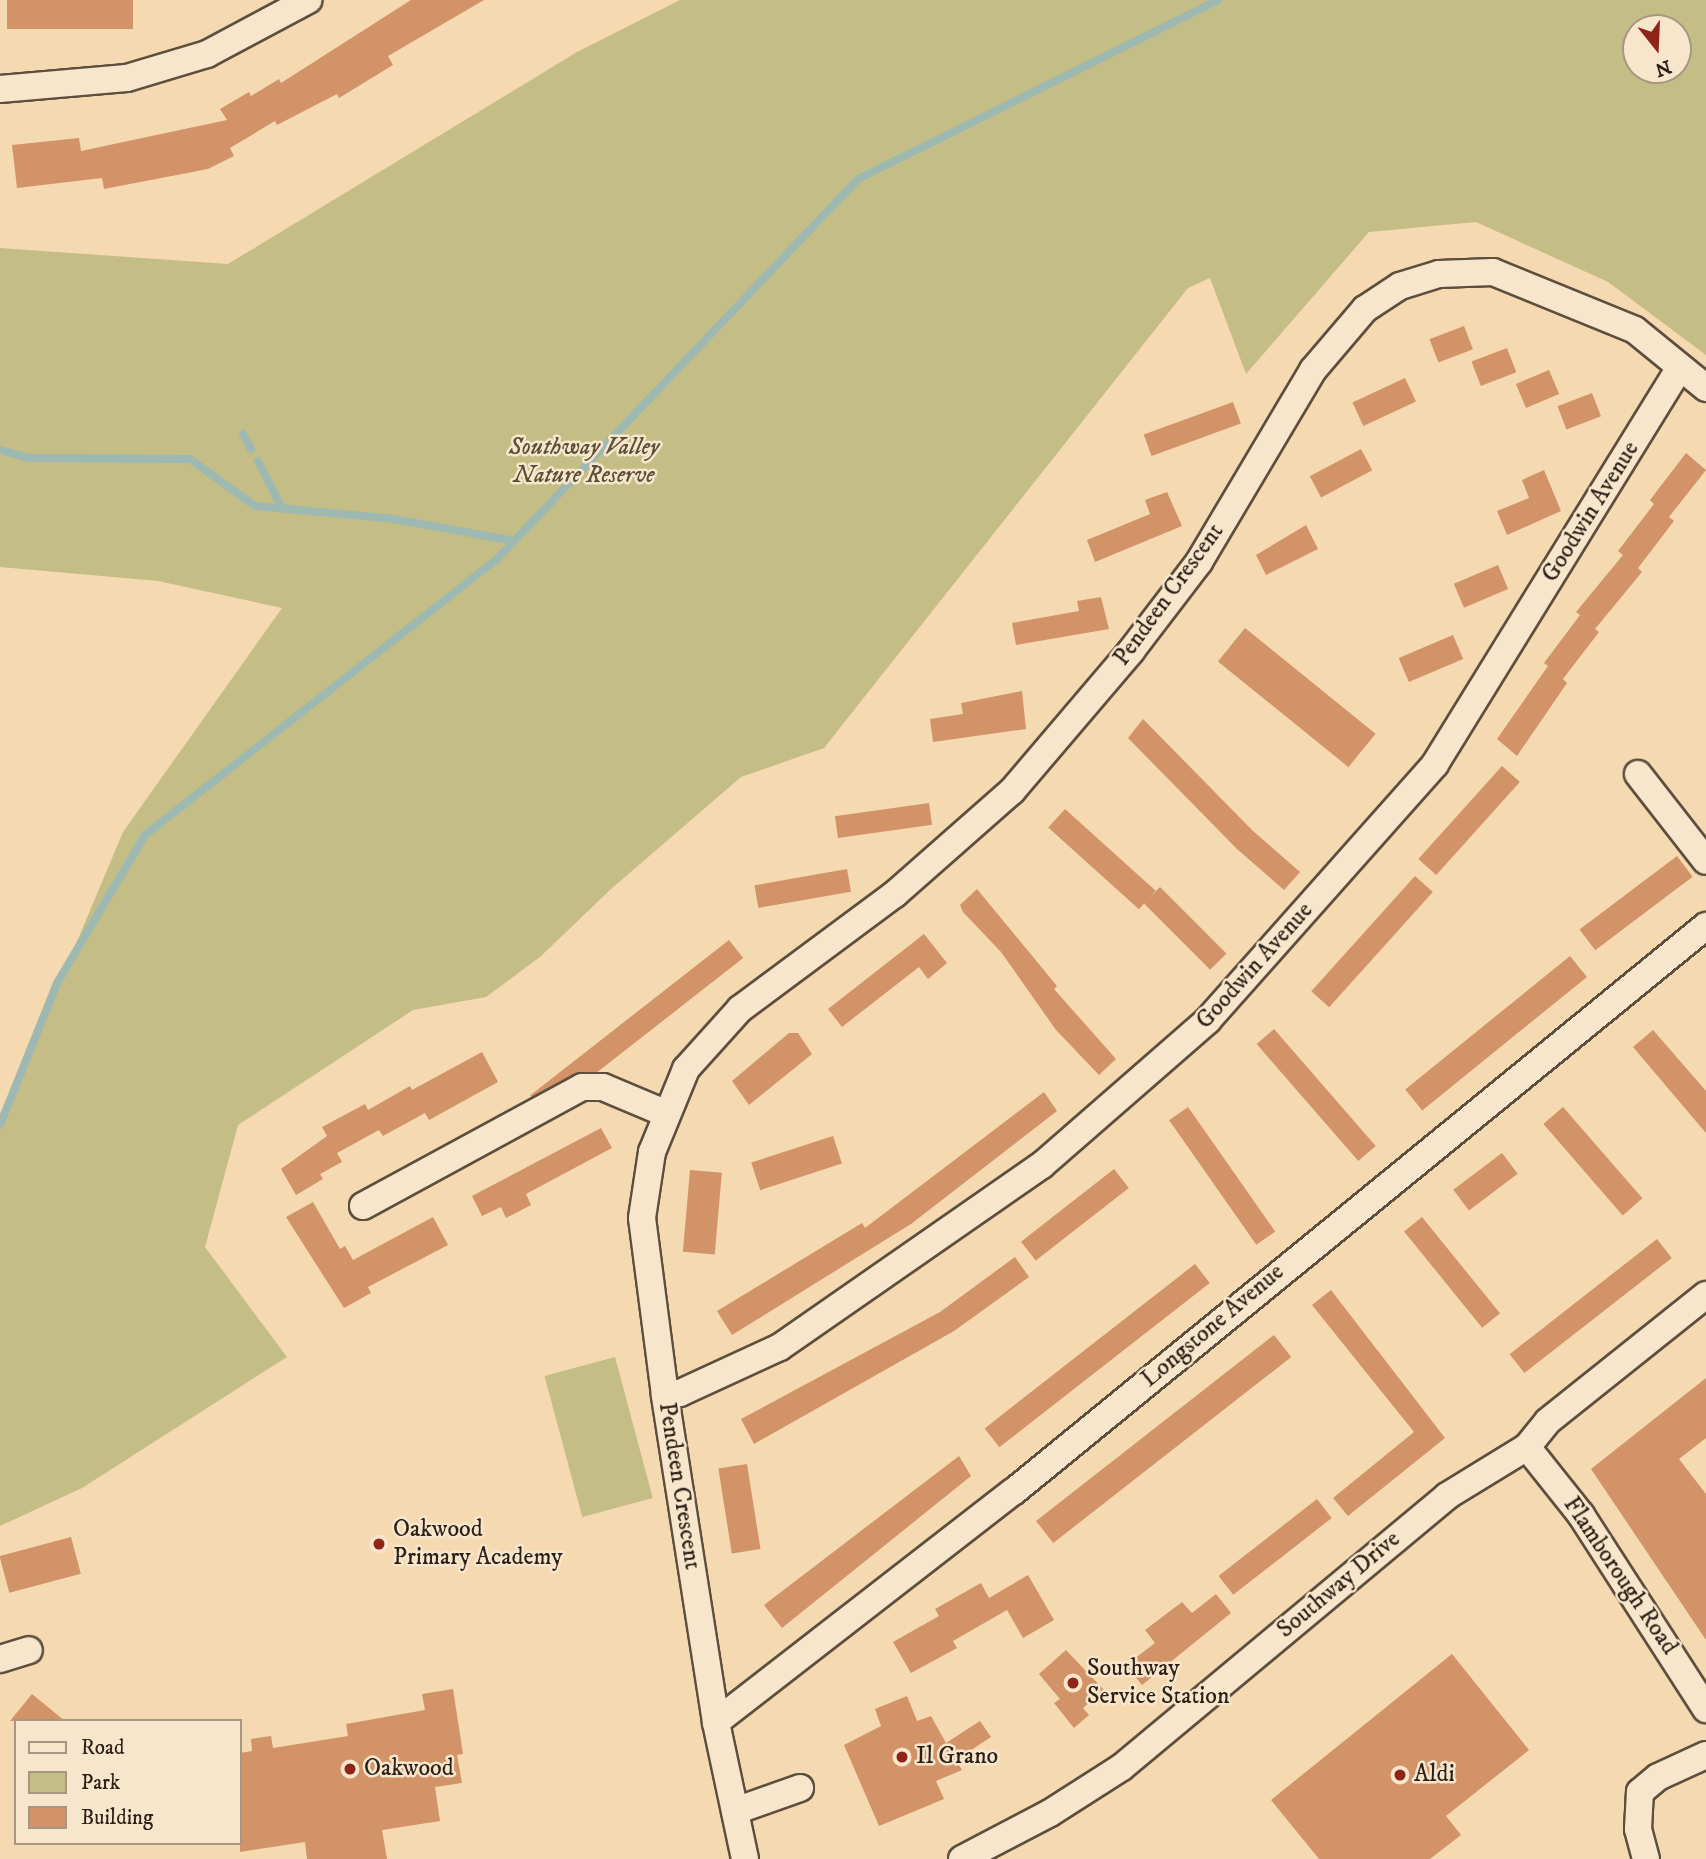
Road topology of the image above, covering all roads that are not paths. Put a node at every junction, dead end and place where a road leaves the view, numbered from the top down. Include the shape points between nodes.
1 (308, 0) edge
2 (0, 89) edge
3 (1679, 368) junction
4 (1706, 388) edge
5 (1638, 774) dead end
6 (1706, 861) edge
7 (1706, 926) edge
8 (665, 1113) junction
9 (363, 1206) dead end
10 (1706, 1295) edge
11 (665, 1395) junction
12 (1527, 1447) junction
13 (29, 1650) dead end
14 (0, 1659) edge
15 (1706, 1709) edge
16 (716, 1723) junction
17 (1706, 1755) edge
18 (800, 1788) dead end
19 (735, 1811) junction
20 (745, 1859) edge
21 (962, 1859) edge
22 (1646, 1859) edge

1 - 2 street via 207,54 127,78
3 - 4 street, Pendeen Crescent
3 - 8 street, Pendeen Crescent via 1635,330 1493,272 1439,274 1400,286 1365,309 1313,370 1199,562 1012,791 895,894 740,1009 687,1069
3 - 11 street, Goodwin Avenue via 1436,764 1208,1020 1042,1166 780,1347 680,1393
5 - 6 street
7 - 16 street, Longstone Avenue via 1013,1492
8 - 9 street via 603,1087 582,1087
8 - 11 street, Pendeen Crescent via 643,1188 642,1218
10 - 12 street, Southway Drive via 1548,1421
11 - 16 street, Pendeen Crescent
12 - 15 street, Flamborough Road via 1581,1515
12 - 21 street, Southway Drive via 1447,1496 1122,1767 1050,1813
13 - 14 street
16 - 19 street, Pendeen Crescent
17 - 22 street via 1658,1777 1640,1792 1639,1829
18 - 19 street
19 - 20 street, Pendeen Crescent

